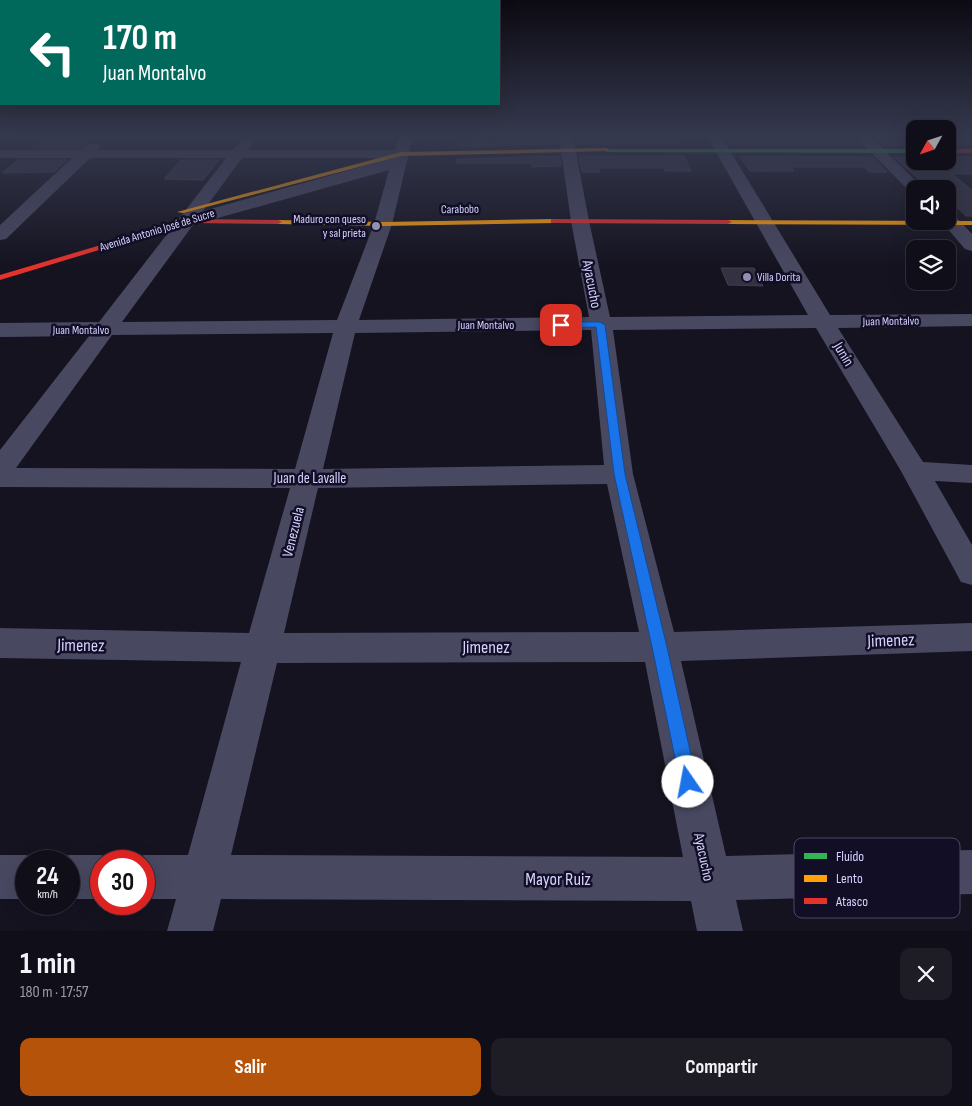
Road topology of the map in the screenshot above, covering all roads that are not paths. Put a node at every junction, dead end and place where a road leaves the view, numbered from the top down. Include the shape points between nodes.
1 (58, 179) edge
2 (219, 179) edge
3 (306, 179) edge
4 (394, 179) edge
5 (573, 179) edge
6 (739, 179) edge
7 (193, 214) junction
8 (580, 221) junction
9 (906, 221) edge
10 (765, 222) junction
11 (956, 222) edge
12 (972, 223) edge
13 (383, 224) junction
14 (956, 228) edge
15 (0, 235) edge
16 (972, 245) edge
17 (47, 252) dead end
18 (0, 278) edge
19 (972, 320) edge
20 (823, 322) junction
21 (600, 325) junction
22 (345, 326) junction
23 (0, 330) edge
24 (105, 330) junction
25 (0, 469) edge
26 (915, 471) junction
27 (620, 474) junction
28 (972, 474) edge
29 (0, 477) edge
30 (307, 479) junction
31 (972, 573) edge
32 (972, 637) edge
33 (0, 644) edge
34 (660, 647) junction
35 (264, 648) junction
36 (0, 877) edge
37 (15, 877) edge
38 (155, 877) edge
39 (204, 877) junction
40 (794, 877) edge
41 (709, 880) junction
42 (190, 931) edge
43 (720, 931) edge

1 - 15 street
2 - 7 street
3 - 7 street, Avenida Antonio José de Sucre
4 - 13 street, Venezuela
5 - 8 street, Ayacucho
6 - 10 street, Junín
7 - 13 main road, Carabobo
7 - 17 main road, Avenida Antonio José de Sucre
7 - 18 main road, Avenida Antonio José de Sucre
7 - 24 street
8 - 10 main road, Carabobo
8 - 13 main road, Carabobo
8 - 21 street, Ayacucho
9 - 10 main road, Carabobo
10 - 20 street, Junín
11 - 12 main road, Carabobo
13 - 22 street, Venezuela
14 - 16 street
19 - 20 street, Juan Montalvo
20 - 21 street, Juan Montalvo
20 - 26 street, Junín
21 - 22 street, Juan Montalvo
21 - 27 street, Ayacucho
22 - 24 street, Juan Montalvo
22 - 30 street, Venezuela
23 - 24 street, Juan Montalvo
24 - 25 street
26 - 28 street
26 - 31 street, Junín
27 - 30 street, Juan de Lavalle
27 - 34 street, Ayacucho
29 - 30 street, Juan de Lavalle
30 - 35 street, Venezuela
32 - 34 street, Jimenez
33 - 35 street, Jimenez
34 - 35 street, Jimenez
34 - 41 street, Ayacucho
35 - 39 street, Venezuela
36 - 37 street
38 - 39 street, Mayor Ruiz
39 - 41 street, Mayor Ruiz
39 - 42 street, Venezuela
40 - 41 street, Mayor Ruiz
41 - 43 street, Ayacucho

